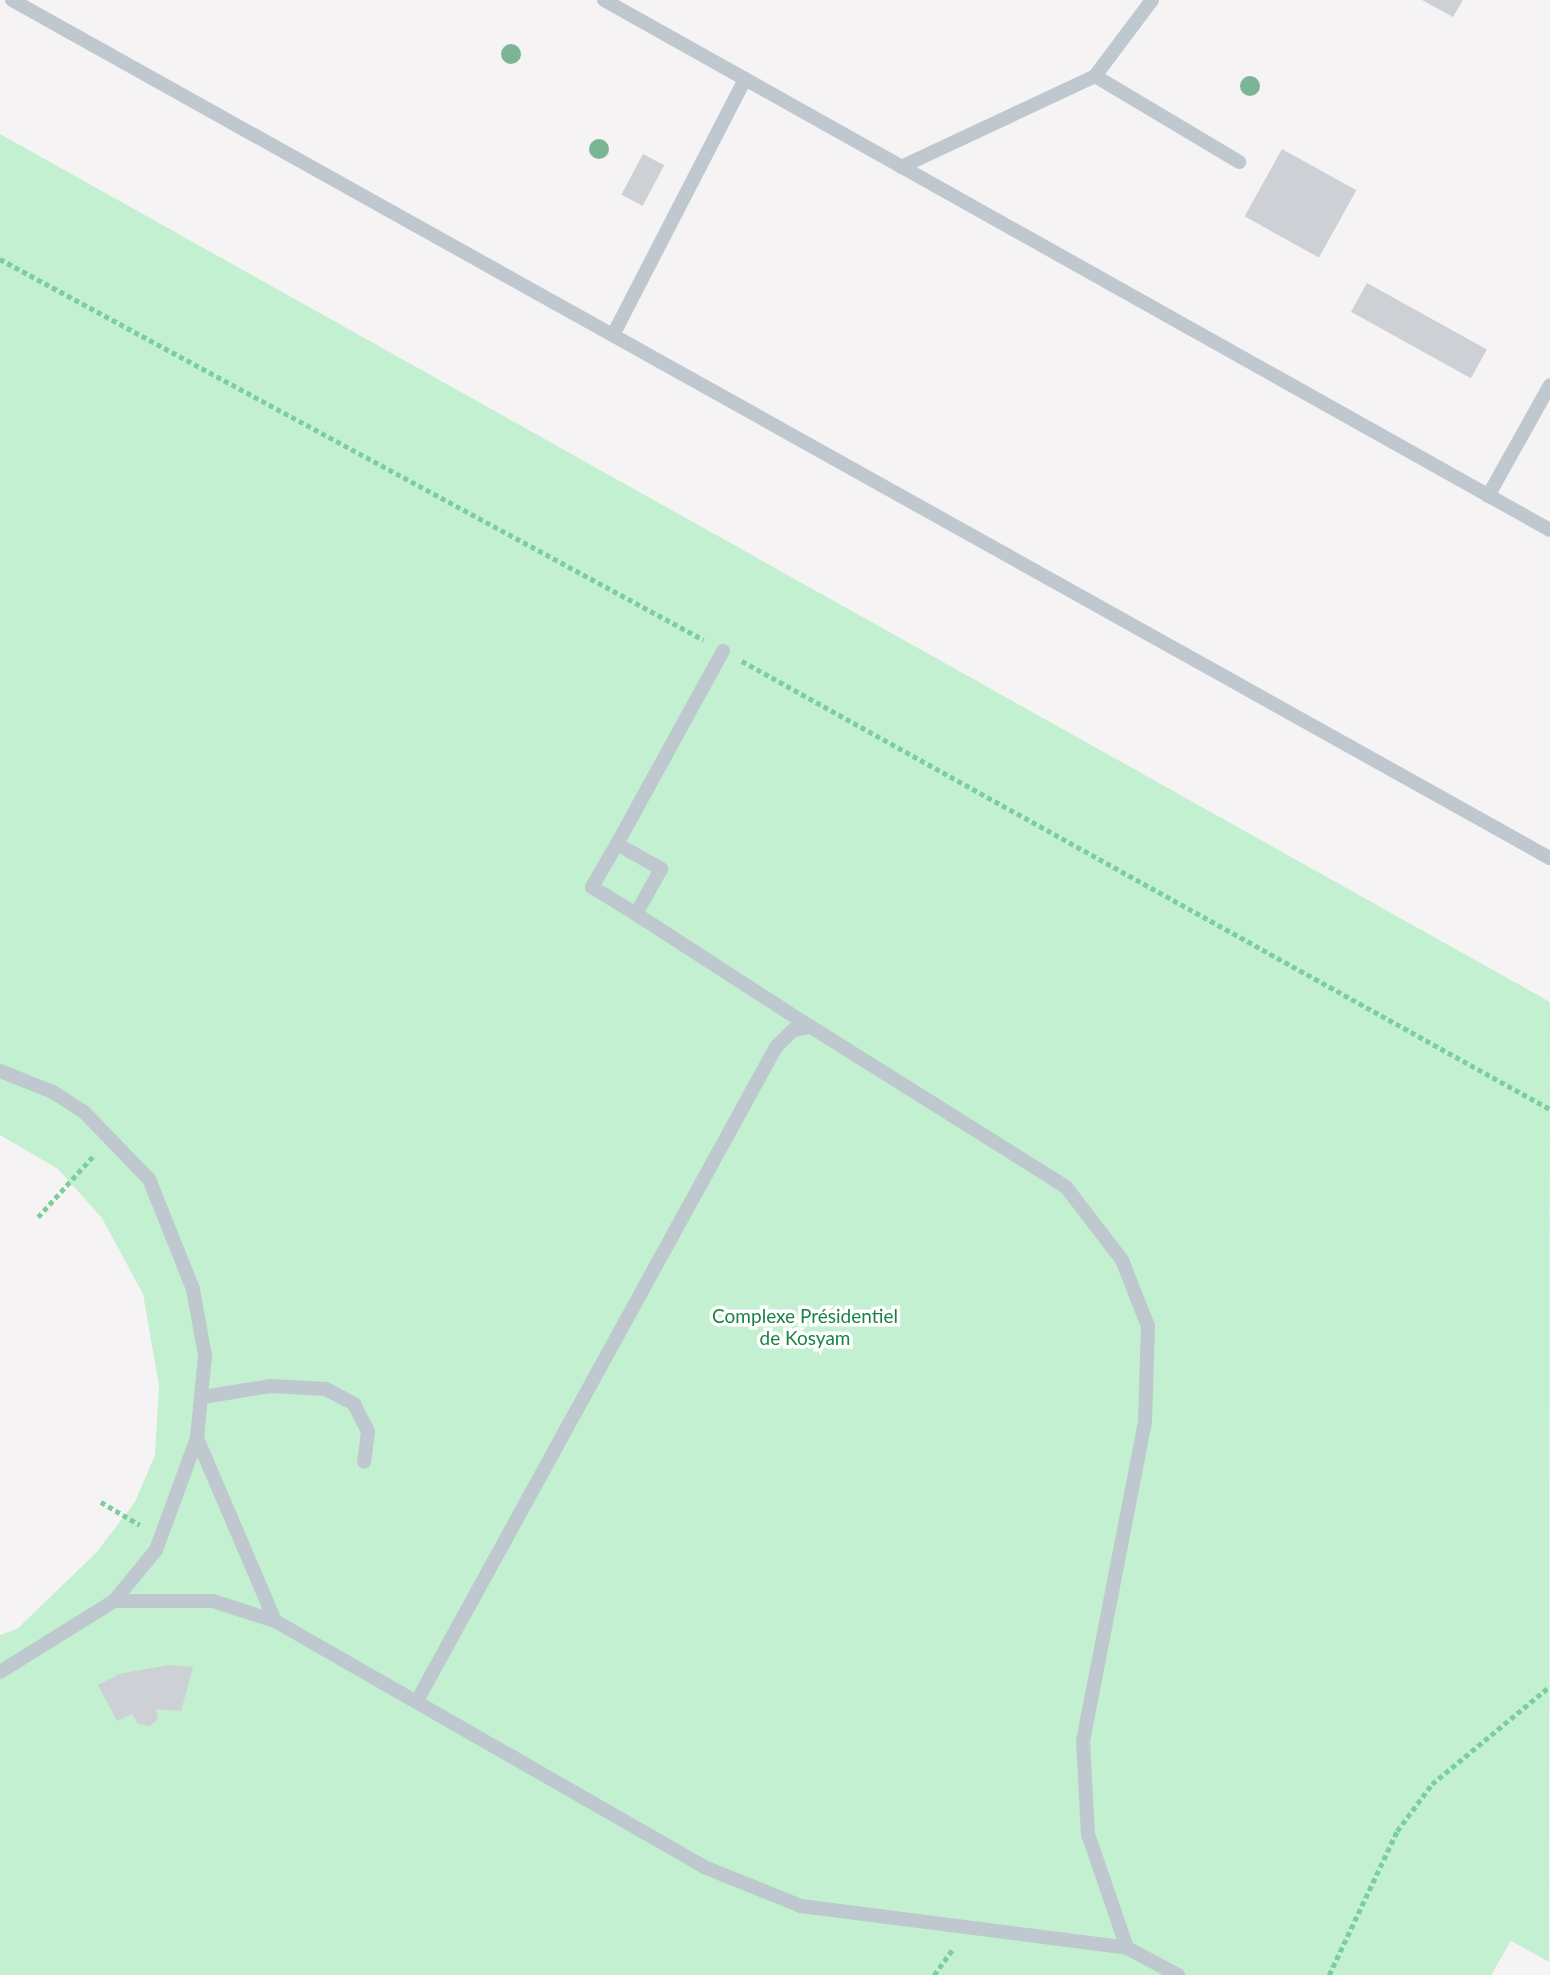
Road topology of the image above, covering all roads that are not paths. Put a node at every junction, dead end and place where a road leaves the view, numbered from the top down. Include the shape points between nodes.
1 (12, 0) edge
2 (605, 0) edge
3 (1152, 0) edge
4 (1095, 76) junction
5 (745, 79) junction
6 (1239, 162) dead end
7 (901, 167) junction
8 (612, 335) junction
9 (1550, 385) edge
10 (1488, 496) junction
11 (1550, 530) edge
12 (723, 651) road end
13 (617, 844) junction
14 (1550, 858) edge
15 (636, 914) junction
16 (811, 1027) junction
17 (0, 1071) edge
18 (203, 1397) junction
19 (197, 1438) junction
20 (364, 1462) dead end
21 (114, 1601) junction
22 (275, 1621) junction
23 (0, 1672) edge
24 (418, 1699) junction
25 (1127, 1948) junction
26 (1178, 1975) edge

1 - 8 lane
2 - 5 lane
3 - 4 lane
4 - 6 lane
4 - 7 lane
5 - 7 lane
5 - 8 lane
7 - 10 lane
8 - 14 lane
9 - 10 lane
10 - 11 lane
12 - 13 lane
13 - 15 lane via 592,887
13 - 15 lane via 661,869
15 - 16 lane
16 - 24 lane via 793,1030 776,1047
16 - 25 lane via 834,1036 1066,1187 1122,1260 1148,1326 1145,1422 1083,1740 1088,1834
17 - 18 lane via 53,1092 110,1135 149,1179 192,1289 205,1356
18 - 19 lane
18 - 20 lane via 271,1386 326,1389 354,1404 359,1413 368,1431
19 - 21 lane via 161,1539
19 - 22 lane
21 - 22 lane via 213,1601
21 - 23 lane
22 - 24 lane
24 - 25 lane via 704,1867 802,1906
25 - 26 lane

